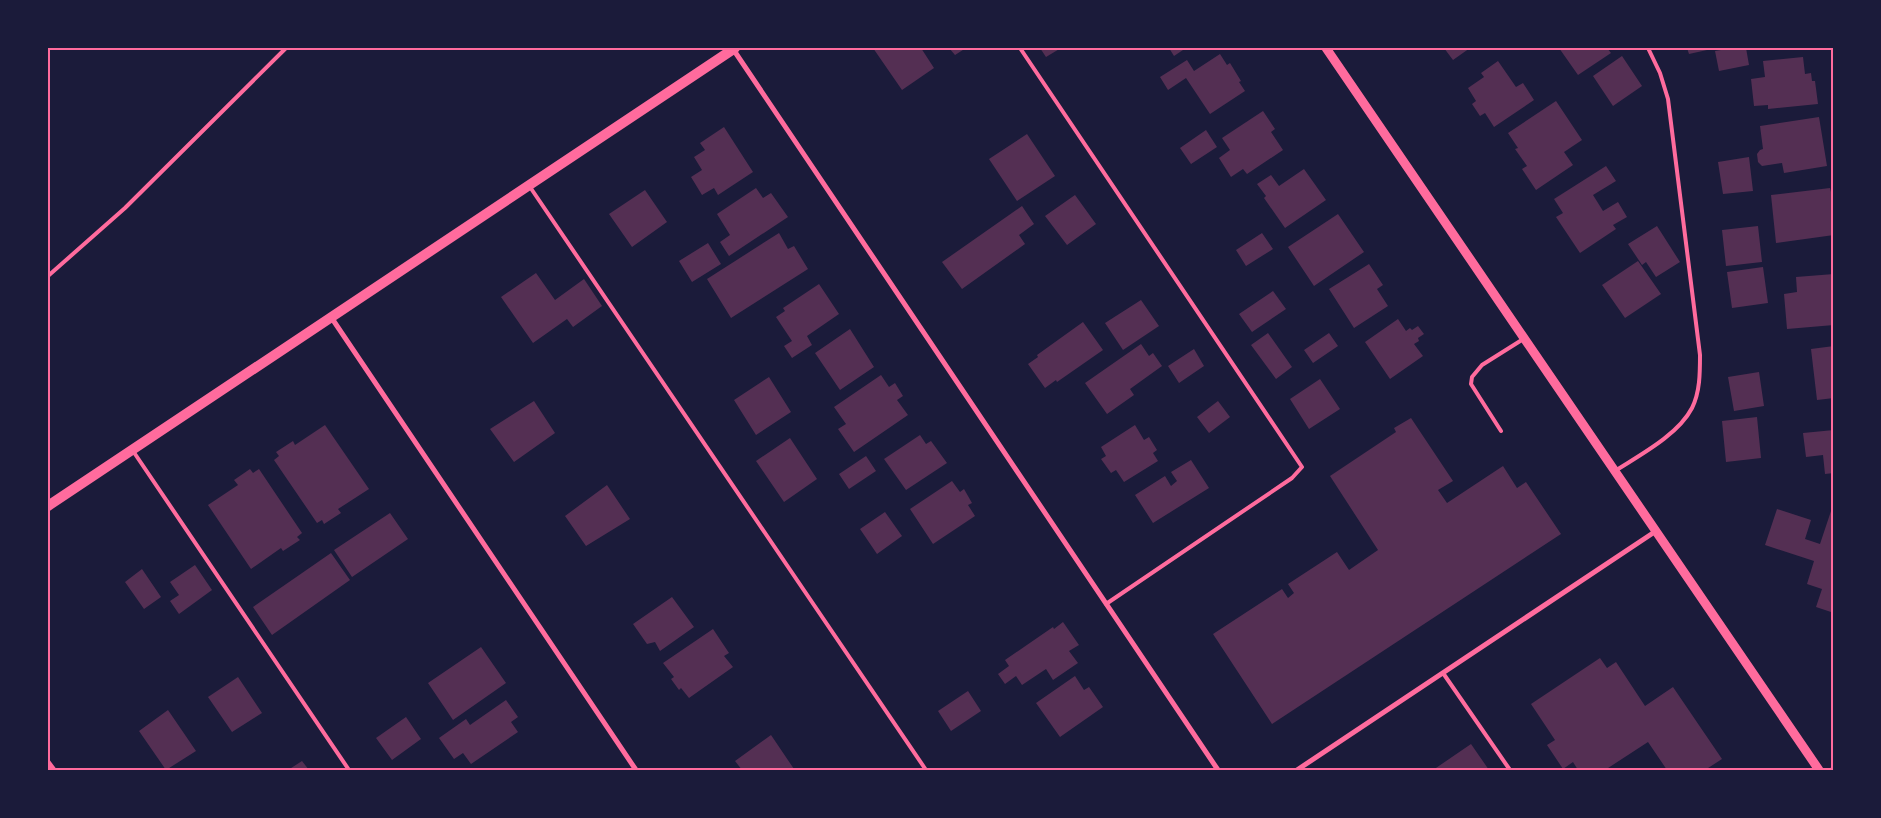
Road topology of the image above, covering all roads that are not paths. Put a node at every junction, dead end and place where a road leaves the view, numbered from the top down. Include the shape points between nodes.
1 (286, 48) edge
2 (734, 48) edge
3 (1020, 48) edge
4 (1326, 48) edge
5 (1648, 48) edge
6 (528, 185) junction
7 (48, 276) edge
8 (331, 316) junction
9 (1525, 338) junction
10 (1501, 430) dead end
11 (132, 449) junction
12 (1615, 471) junction
13 (48, 506) edge
14 (1656, 531) junction
15 (1106, 604) junction
16 (1443, 673) junction
17 (48, 762) edge
18 (54, 770) edge
19 (349, 770) edge
20 (636, 770) edge
21 (926, 770) edge
22 (1218, 770) edge
23 (1297, 770) edge
24 (1510, 770) edge
25 (1819, 770) edge

1 - 7 lane via 125,208
2 - 6 main road
2 - 15 street
3 - 15 lane via 1302,467 1292,478
4 - 9 street
5 - 12 lane via 1668,99 1700,355 1700,384 1692,408 1676,428
6 - 8 main road
6 - 21 lane
8 - 11 main road
8 - 20 street
9 - 10 lane via 1482,365 1472,377 1471,384
9 - 12 street
11 - 13 main road
11 - 19 lane
12 - 14 street
14 - 16 street
14 - 25 street
15 - 22 street
16 - 23 street
16 - 24 lane
17 - 18 street

